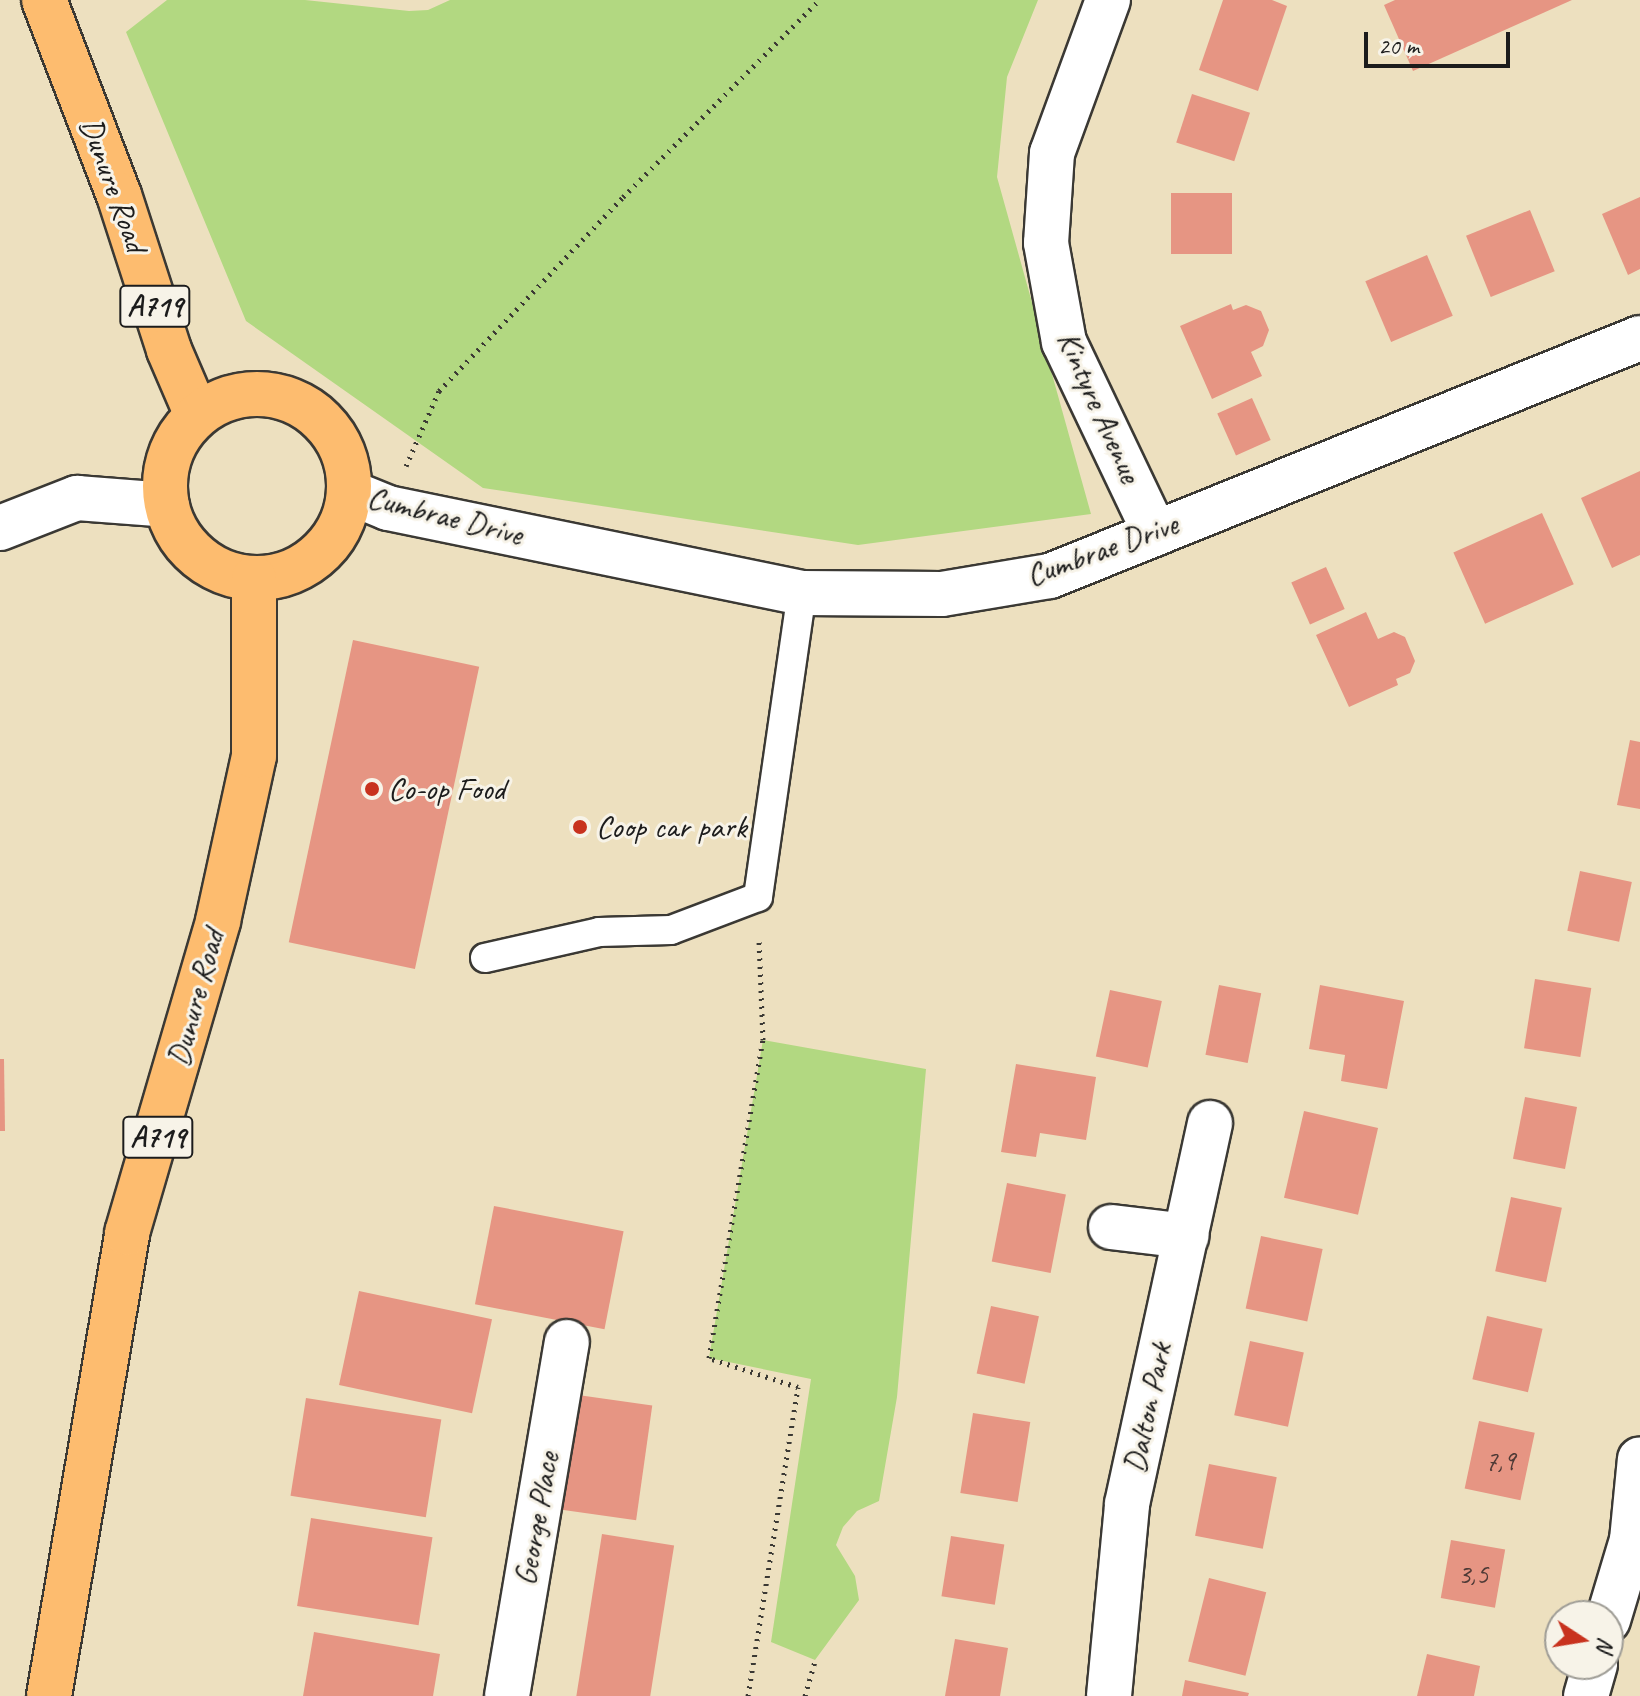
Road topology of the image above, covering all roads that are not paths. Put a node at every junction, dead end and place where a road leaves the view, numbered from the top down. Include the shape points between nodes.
1 (44, 0) edge
2 (1108, 0) edge
3 (1640, 338) edge
4 (197, 415) junction
5 (368, 500) junction
6 (167, 505) junction
7 (0, 528) edge
8 (1155, 533) junction
9 (254, 578) junction
10 (802, 593) junction
11 (485, 958) dead end
12 (1210, 1123) dead end
13 (1111, 1227) dead end
14 (1186, 1236) junction
15 (567, 1342) dead end
16 (1640, 1459) edge
17 (1614, 1600) edge
18 (49, 1696) edge
19 (507, 1696) edge
20 (1109, 1696) edge

1 - 4 main road, Dunure Road / A719
2 - 8 street, Kintyre Avenue via 1052,153 1046,243 1064,342
3 - 8 street, Cumbrae Drive
4 - 5 main road via 224,399 254,393 284,397 312,412 333,434
4 - 6 main road via 170,456
5 - 9 main road via 343,520 329,544 307,563 282,575
5 - 10 street, Cumbrae Drive
6 - 7 street via 77,498
6 - 9 main road via 178,533 198,557 224,572
8 - 10 street, Cumbrae Drive via 1050,576 942,594
9 - 18 main road, Dunure Road / A719 via 254,756 218,921 127,1233
10 - 11 lane via 758,897 671,930 599,932
12 - 14 street, Dalton Park
13 - 14 street
14 - 20 street, Dalton Park via 1127,1504
15 - 19 street, George Place
16 - 17 street via 1632,1540

